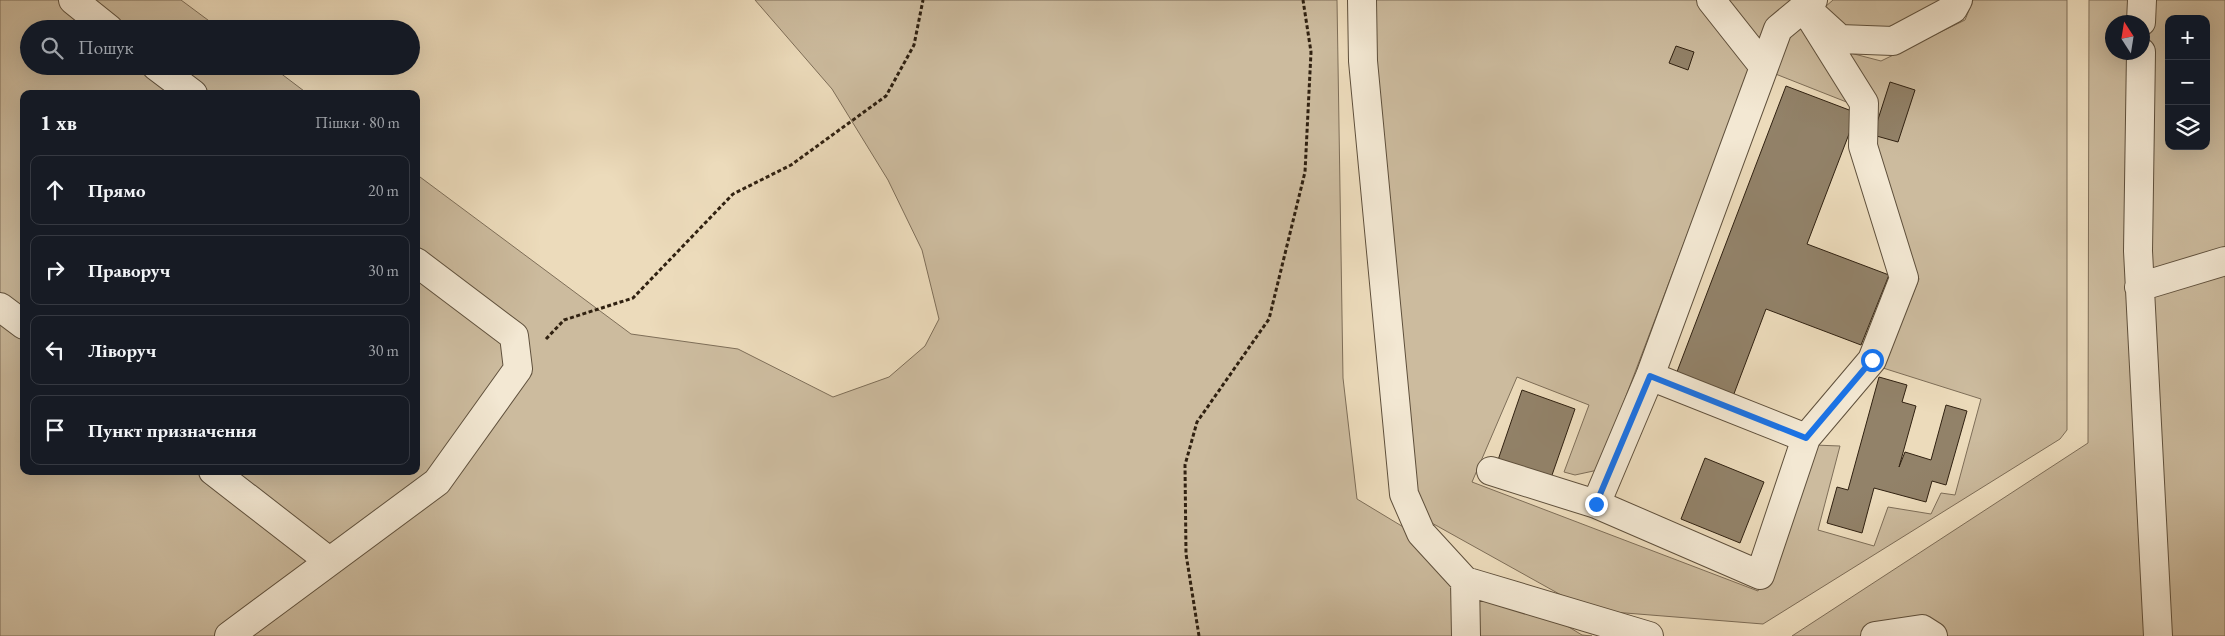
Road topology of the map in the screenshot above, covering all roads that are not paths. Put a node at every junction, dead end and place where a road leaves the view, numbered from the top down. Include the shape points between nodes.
1 (73, 0) edge
2 (1362, 0) edge
3 (1711, 0) edge
4 (1958, 0) edge
5 (2142, 0) edge
6 (1809, 4) edge
7 (2141, 15) edge
8 (97, 20) edge
9 (2141, 60) edge
10 (1764, 67) junction
11 (168, 75) edge
12 (188, 90) edge
13 (2225, 261) edge
14 (420, 265) edge
15 (2139, 287) junction
16 (0, 307) edge
17 (20, 322) edge
18 (1650, 376) junction
19 (1806, 438) junction
20 (1491, 471) dead end
21 (218, 475) edge
22 (1596, 504) junction
23 (329, 561) junction
24 (1465, 581) junction
25 (229, 636) edge
26 (1466, 636) edge
27 (1648, 636) edge
28 (1876, 636) edge
29 (1933, 636) edge
30 (2158, 636) edge

1 - 8 lane
2 - 24 lane via 1364,61 1404,494 1421,533
3 - 10 lane
4 - 6 lane via 1953,9 1893,41 1840,39
5 - 7 lane
6 - 10 lane via 1778,29
6 - 19 lane via 1864,103 1864,146 1904,278 1872,360
9 - 15 lane
10 - 18 lane
11 - 12 lane
13 - 15 lane
14 - 23 lane via 514,336 518,369 436,482
15 - 30 lane
16 - 17 lane
18 - 19 lane
18 - 22 lane
19 - 22 lane via 1760,575
20 - 22 lane
21 - 23 lane
23 - 25 lane
24 - 26 lane
24 - 27 lane
28 - 29 lane via 1922,629

